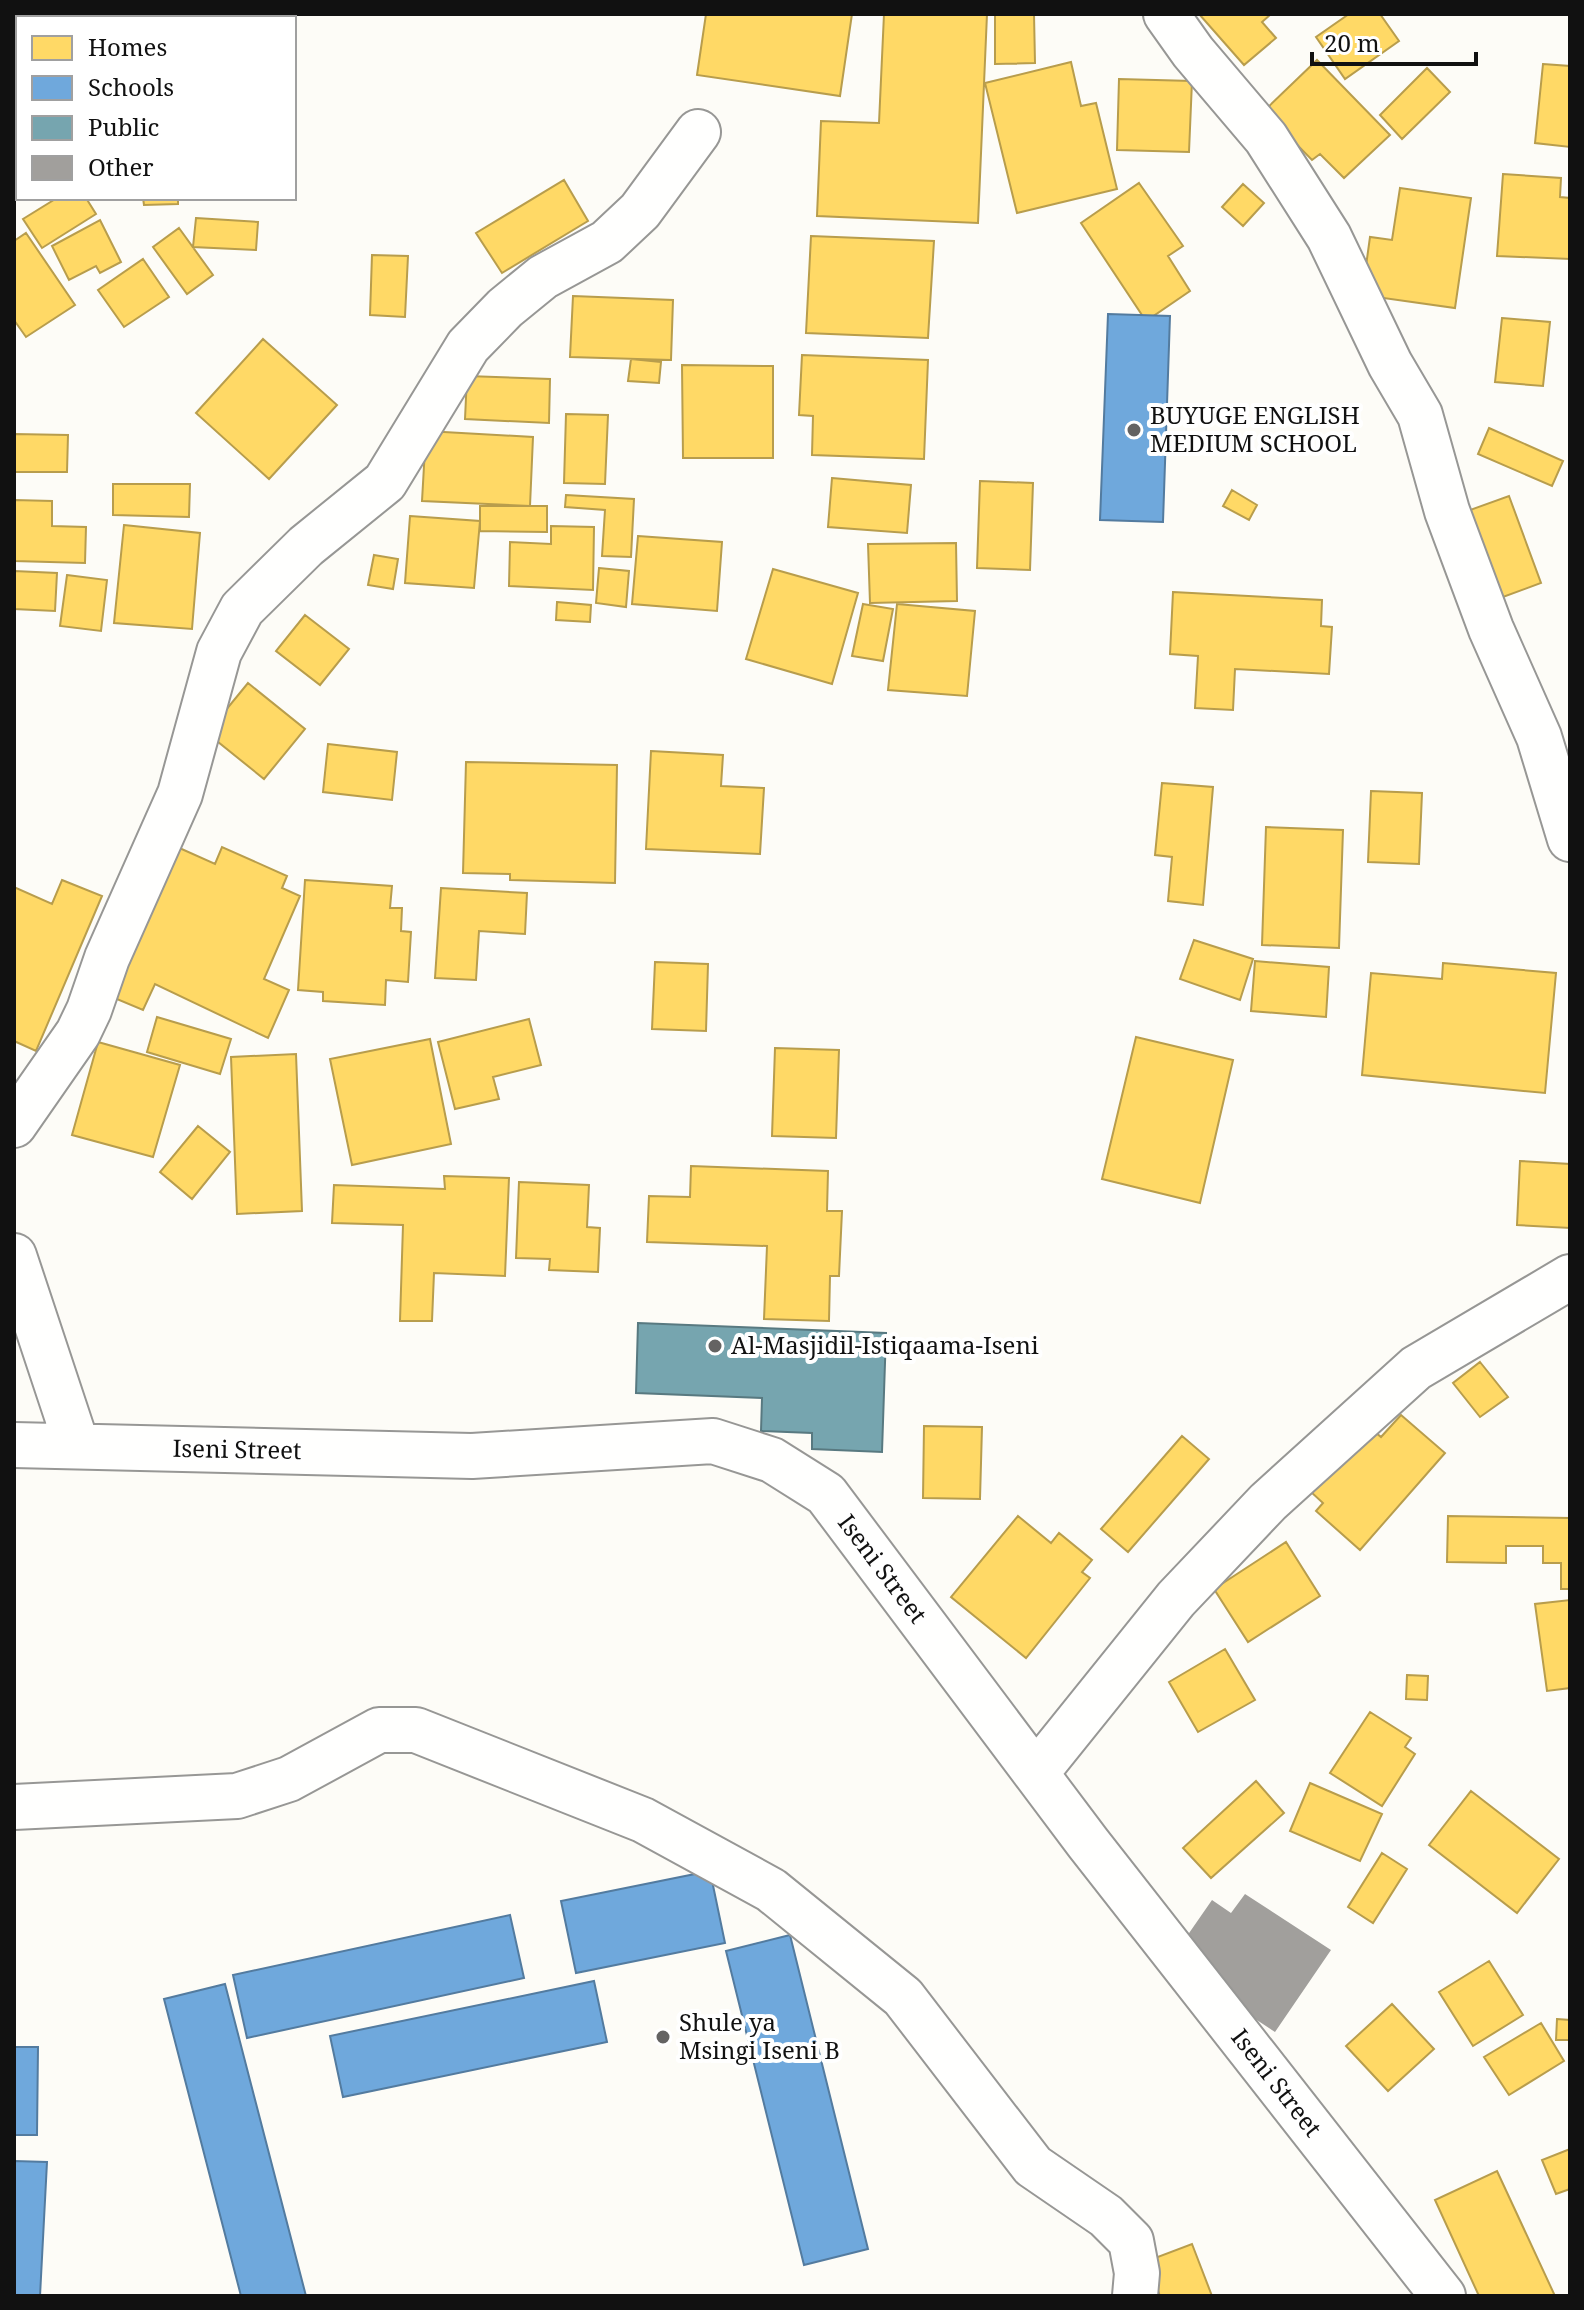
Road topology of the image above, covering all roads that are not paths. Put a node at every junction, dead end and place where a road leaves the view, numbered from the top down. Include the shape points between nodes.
1 (1166, 14) edge
2 (698, 132) dead end
3 (1570, 839) edge
4 (14, 1125) edge
5 (14, 1256) edge
6 (1570, 1277) edge
7 (14, 1445) edge
8 (77, 1446) junction
9 (1036, 1773) junction
10 (14, 1807) edge
11 (1135, 2296) edge
12 (1443, 2296) edge

1 - 3 street via 1266,138 1329,237 1420,415 1447,511 1539,737
2 - 4 street via 640,211 607,242 543,277 468,346 385,482 306,546 242,609 219,652 180,794 89,1010
5 - 8 street
6 - 9 street via 1416,1368 1268,1502 1176,1599
7 - 8 street, Iseni Street
8 - 9 street, Iseni Street via 472,1456 713,1441 772,1460 826,1494
9 - 12 street, Iseni Street
10 - 11 street via 237,1796 289,1779 379,1730 416,1730 643,1820 771,1890 903,1997 1033,2166 1106,2216 1131,2241

